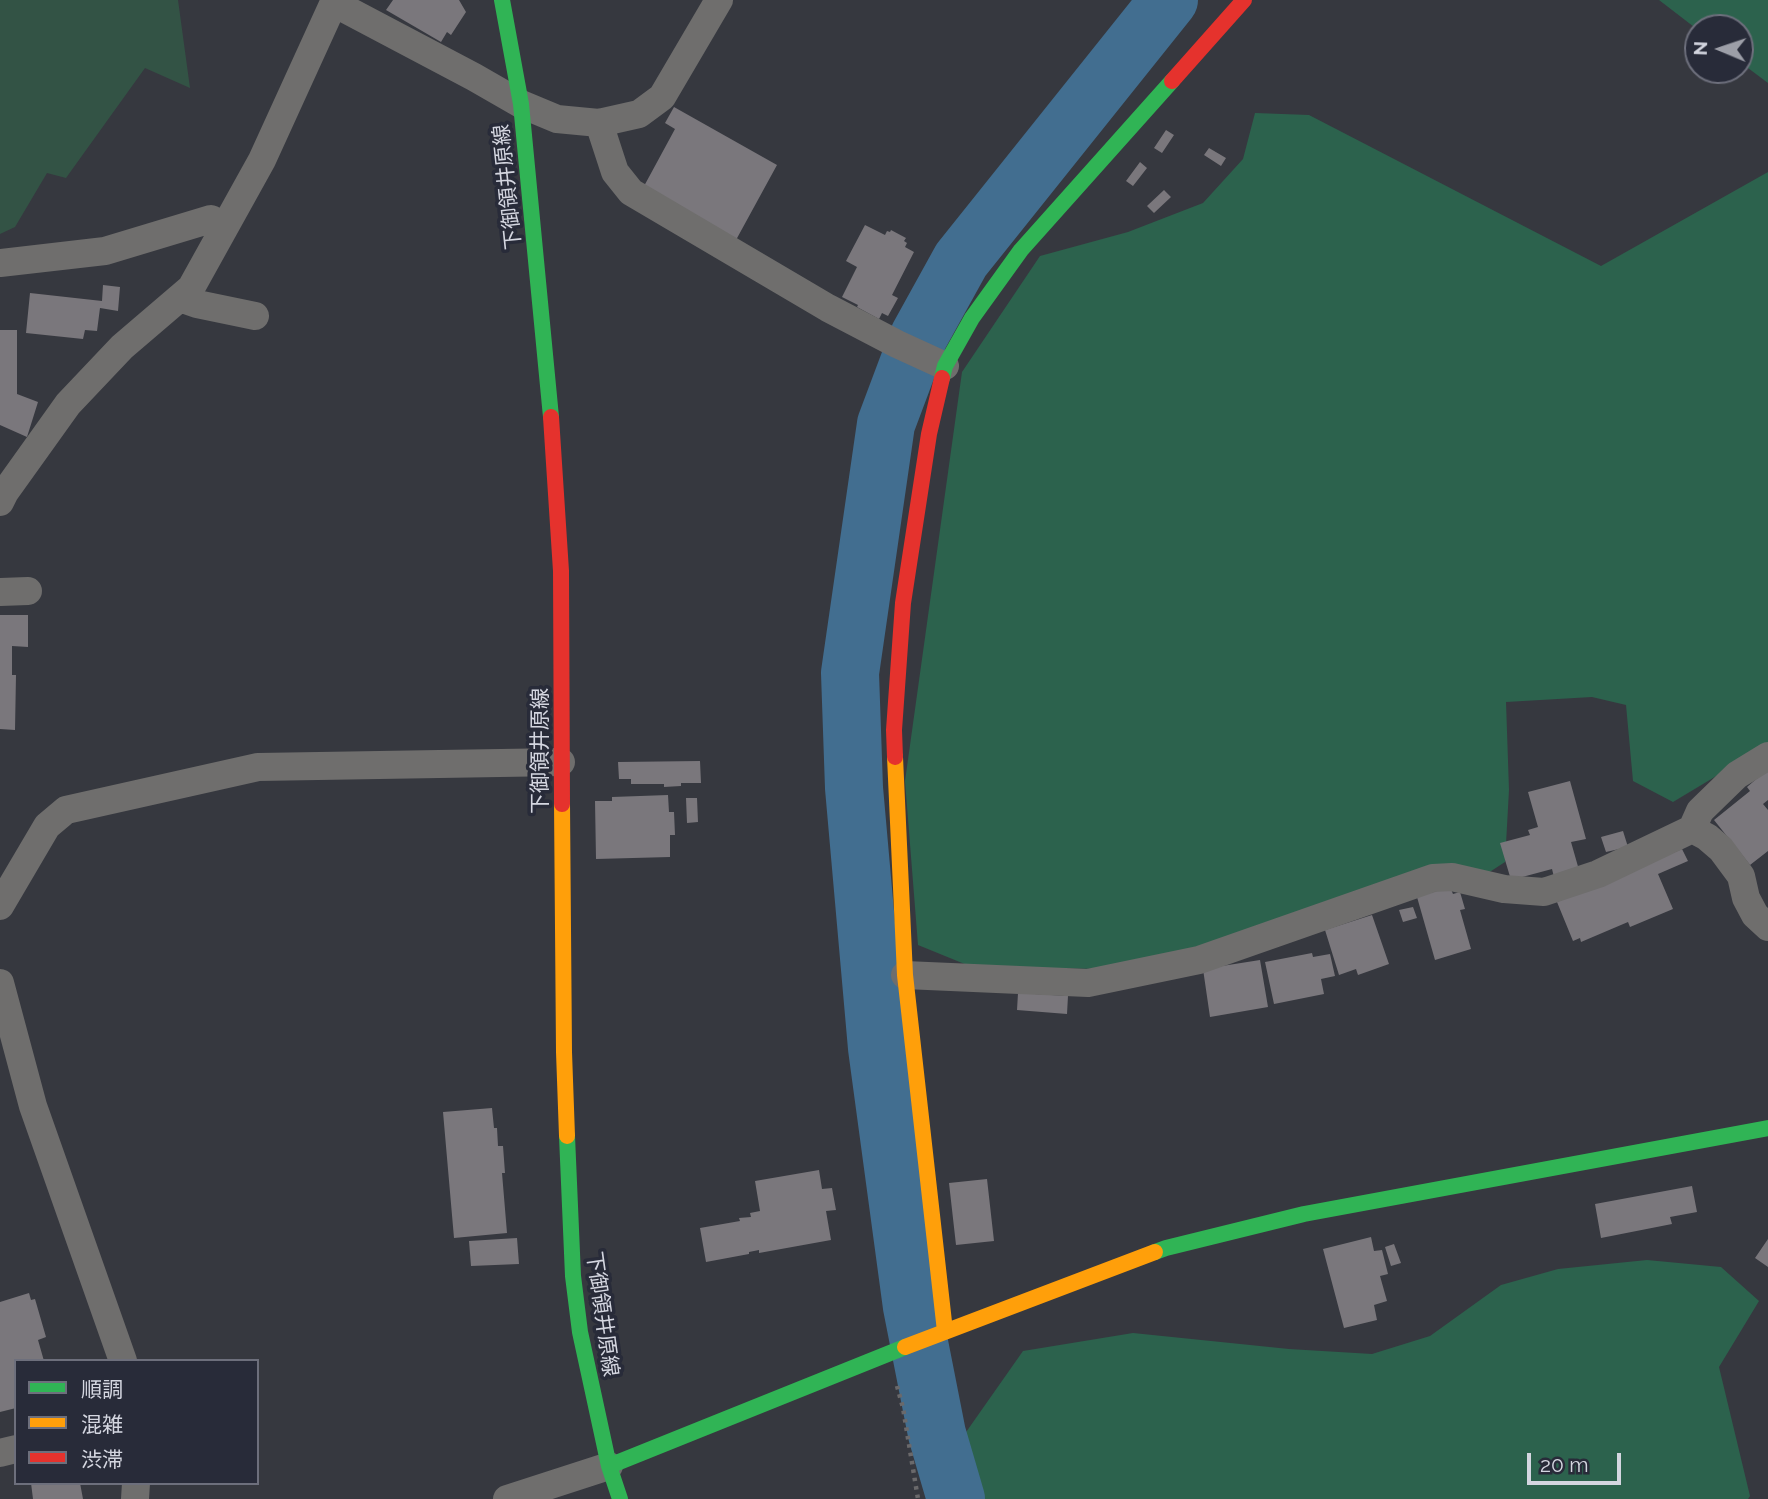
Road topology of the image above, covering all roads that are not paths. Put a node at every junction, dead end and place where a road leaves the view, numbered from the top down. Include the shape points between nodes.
1 (502, 0) edge
2 (719, 0) edge
3 (1244, 0) edge
4 (335, 2) edge
5 (521, 104) junction
6 (599, 122) junction
7 (225, 226) junction
8 (0, 263) edge
9 (180, 298) junction
10 (255, 316) dead end
11 (939, 364) junction
12 (2, 495) edge
13 (28, 591) dead end
14 (0, 592) edge
15 (1768, 756) edge
16 (561, 762) junction
17 (1692, 829) junction
18 (0, 906) edge
19 (1768, 927) edge
20 (905, 975) junction
21 (0, 983) edge
22 (1768, 1128) edge
23 (945, 1331) junction
24 (122, 1359) edge
25 (609, 1465) junction
26 (507, 1499) edge
27 (620, 1499) edge

1 - 5 street, 下御領井原線
2 - 6 street via 663,97 639,114
3 - 11 street via 1021,250
4 - 5 street
4 - 7 street via 262,160
5 - 6 street via 557,119
5 - 16 street, 下御領井原線 via 561,571
6 - 11 street via 615,172 631,192 828,308
7 - 8 street via 211,219 105,251
7 - 9 street via 191,288
9 - 10 street
9 - 12 street via 122,347 68,404
11 - 20 street via 903,603 894,730
13 - 14 street
15 - 17 street via 1737,775 1700,811
16 - 18 street via 258,767 66,810 47,826
16 - 25 street, 下御領井原線 via 564,1052 573,1276 580,1332
17 - 19 street via 1728,858 1741,876 1755,915
17 - 20 street via 1598,874 1544,892 1433,878 1199,960 1088,983
20 - 23 street
21 - 24 street via 33,1106
22 - 23 street via 1279,1220 1166,1248
23 - 25 street
25 - 26 street
25 - 27 street, 下御領井原線

